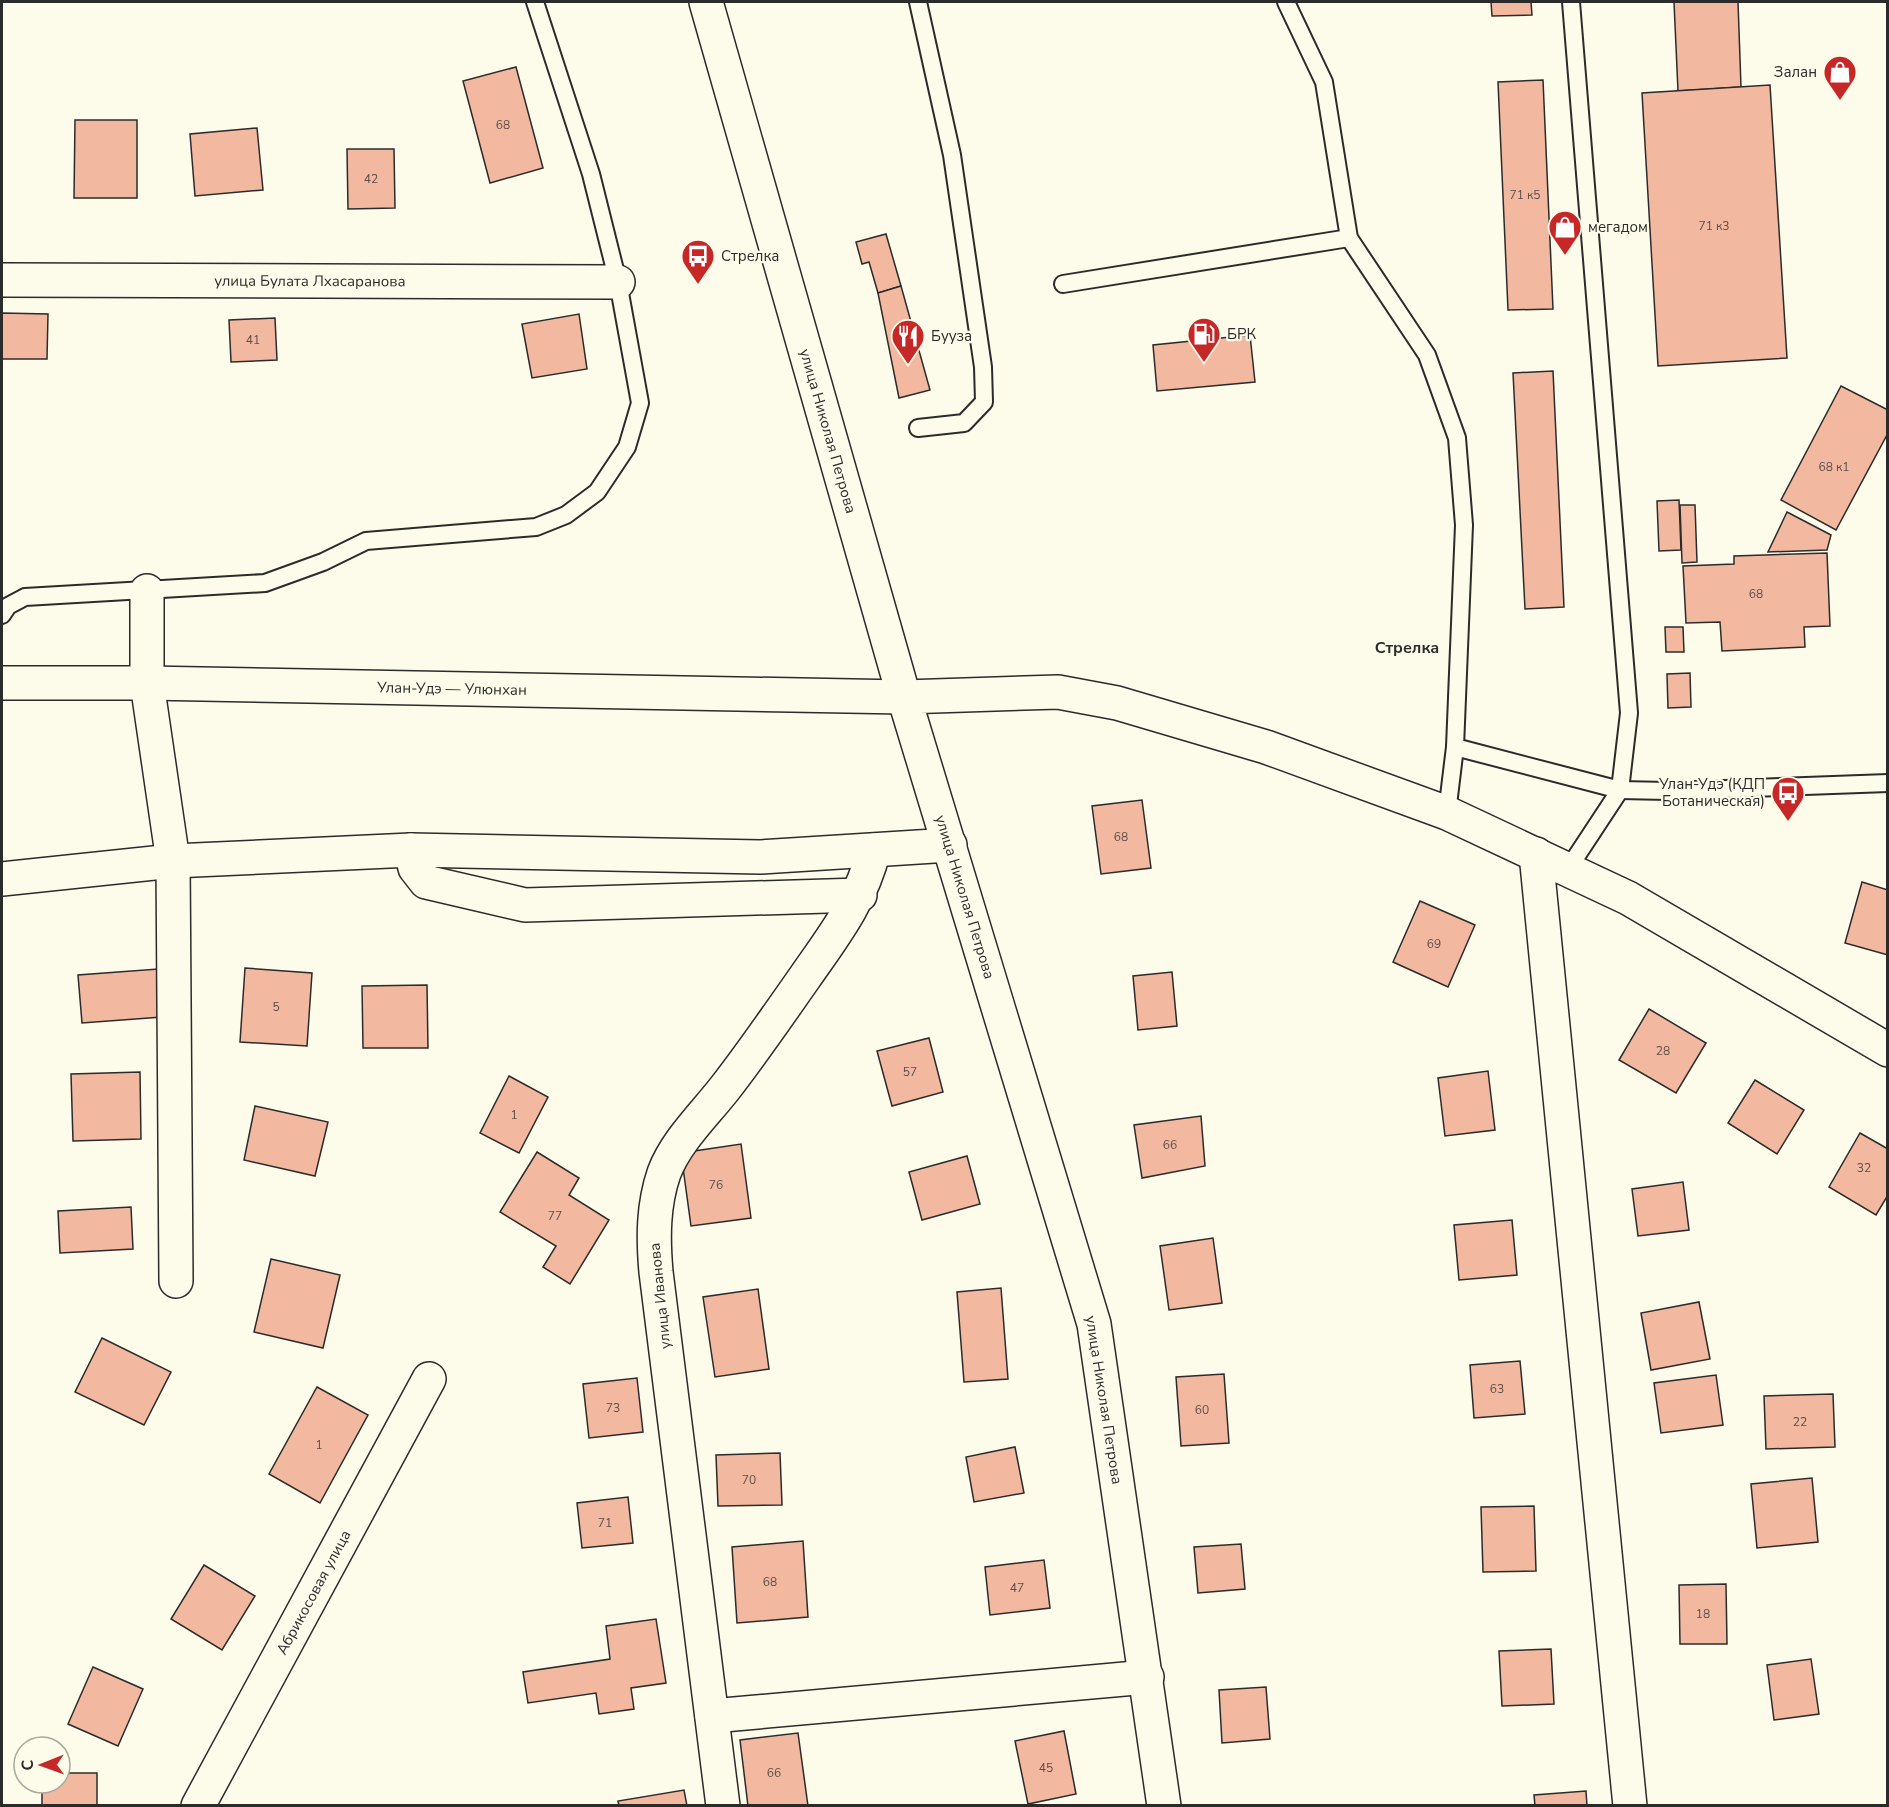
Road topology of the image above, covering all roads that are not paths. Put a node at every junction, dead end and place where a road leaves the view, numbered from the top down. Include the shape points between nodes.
1 (535, 2) edge
2 (706, 2) edge
3 (918, 2) edge
4 (1286, 2) edge
5 (1571, 2) edge
6 (1348, 238) junction
7 (2, 280) edge
8 (618, 282) junction
9 (1063, 284) dead end
10 (918, 428) dead end
11 (147, 591) junction
12 (2, 615) edge
13 (2, 683) edge
14 (147, 683) junction
15 (904, 697) junction
16 (1455, 747) junction
17 (1887, 783) edge
18 (1620, 790) junction
19 (1447, 813) junction
20 (950, 845) junction
21 (411, 850) junction
22 (874, 850) junction
23 (1536, 854) junction
24 (173, 861) junction
25 (1568, 869) junction
26 (2, 879) edge
27 (860, 895) junction
28 (1887, 1050) edge
29 (176, 1281) dead end
30 (429, 1379) dead end
31 (1147, 1677) junction
32 (712, 1716) junction
33 (198, 1806) edge
34 (723, 1806) edge
35 (1164, 1806) edge
36 (1630, 1806) edge

1 - 8 lane via 591,174
2 - 15 street, улица Николая Петрова
3 - 10 lane via 952,155 983,367 984,402 964,423
4 - 6 lane via 1324,82
5 - 18 lane via 1629,713
6 - 9 lane
6 - 16 lane via 1427,356 1457,438 1464,525
7 - 8 street, улица Булата Лхасаранова
8 - 11 lane via 640,403 627,447 597,492 566,515 536,526 366,541 265,583
11 - 12 lane via 25,597 8,606
11 - 14 street
13 - 14 street, Улан-Удэ — Улюнхан
14 - 15 street, Улан-Удэ — Улюнхан
14 - 24 street
15 - 19 street, Улан-Удэ — Улюнхан via 1058,692 1117,703 1266,747
15 - 20 street, улица Николая Петрова
16 - 18 lane
16 - 19 lane
17 - 18 lane
18 - 25 lane
19 - 23 street, Улан-Удэ — Улюнхан
20 - 22 street
20 - 31 street, улица Николая Петрова via 1094,1324
21 - 22 street via 760,857
21 - 24 street
21 - 27 street via 415,868 426,882 525,905
22 - 27 street, улица Иванова
23 - 25 street, Улан-Удэ — Улюнхан
23 - 36 street
24 - 26 street
24 - 29 street
25 - 28 street, Улан-Удэ — Улюнхан via 1628,898
27 - 32 street, улица Иванова via 742,1066 673,1152 654,1215 655,1263
30 - 33 street, Абрикосовая улица
31 - 32 street
31 - 35 street, улица Николая Петрова
32 - 34 street, улица Иванова

